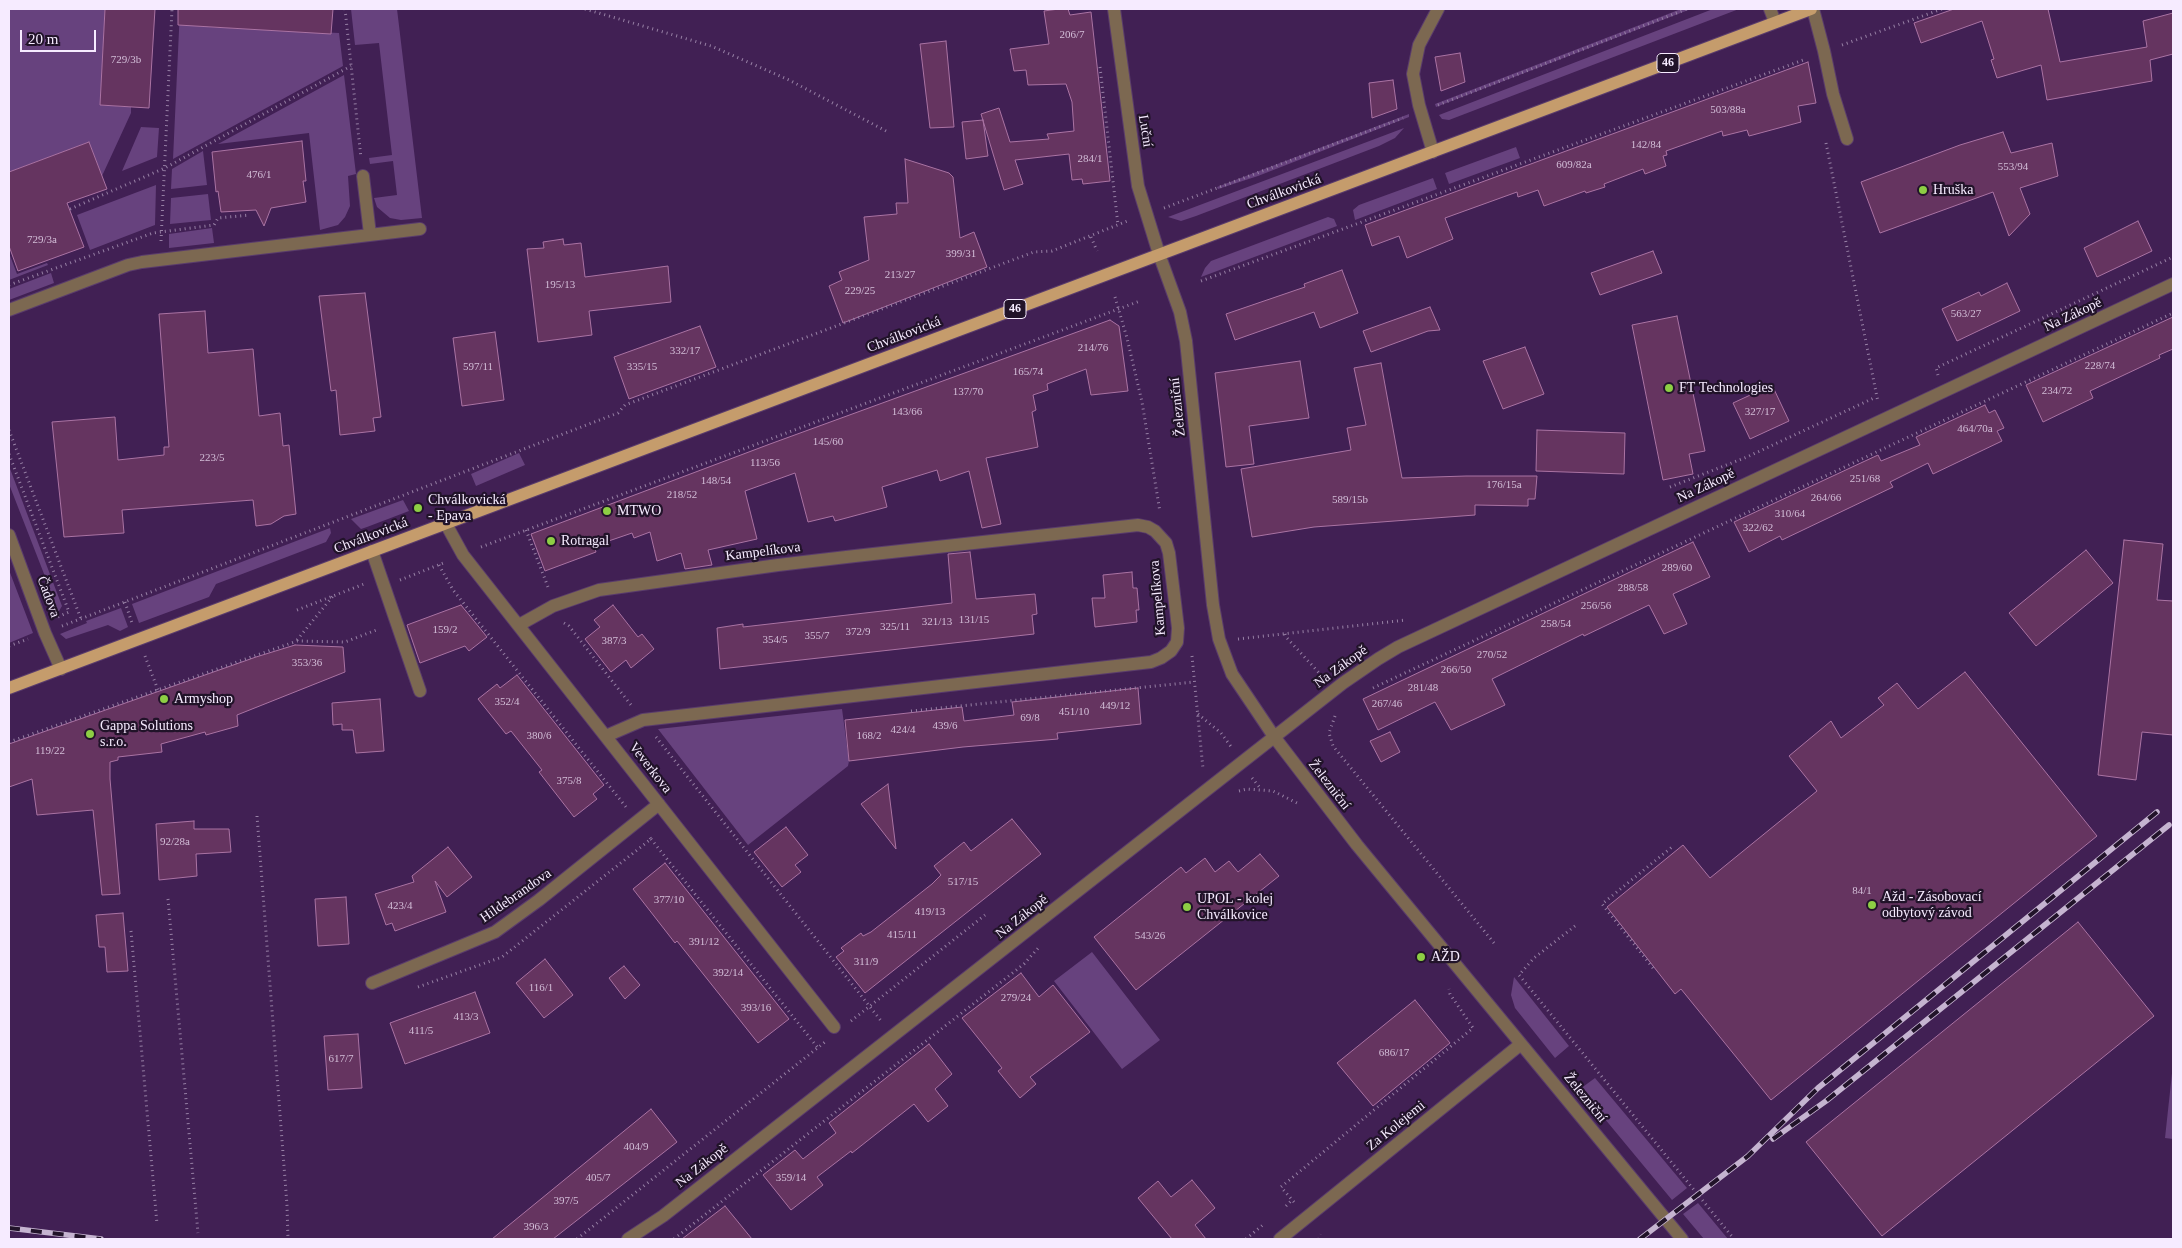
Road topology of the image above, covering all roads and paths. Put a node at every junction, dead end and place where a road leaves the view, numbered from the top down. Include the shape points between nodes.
1 (172, 9) edge
2 (345, 9) edge
3 (585, 9) edge
4 (1114, 9) edge
5 (1438, 9) edge
6 (1687, 9) edge
7 (1770, 9) edge
8 (1812, 9) edge
9 (1942, 9) edge
10 (1775, 22) junction
11 (1824, 51) junction
12 (1100, 63) dead end
13 (351, 66) junction
14 (1435, 106) dead end
15 (1408, 116) dead end
16 (888, 132) dead end
17 (1825, 135) dead end
18 (1847, 139) dead end
19 (1433, 152) junction
20 (164, 168) junction
21 (363, 176) joint
22 (1162, 208) dead end
23 (70, 210) dead end
24 (1132, 219) dead end
25 (1118, 225) junction
26 (420, 229) dead end
27 (370, 234) junction
28 (1091, 237) junction
29 (1097, 252) dead end
30 (1159, 254) junction
31 (2173, 257) edge
32 (162, 259) junction
33 (1201, 280) dead end
34 (2173, 284) edge
35 (1114, 297) dead end
36 (1140, 301) dead end
37 (1119, 308) junction
38 (9, 310) edge
39 (2173, 312) edge
40 (1939, 378) dead end
41 (1876, 397) junction
42 (1886, 418) junction
43 (9, 430) edge
44 (9, 454) edge
45 (1670, 488) dead end
46 (1162, 518) dead end
47 (446, 524) junction
48 (526, 530) junction
49 (9, 535) edge
50 (479, 548) dead end
51 (372, 551) junction
52 (382, 582) junction
53 (549, 589) dead end
54 (333, 596) junction
55 (125, 602) junction
56 (297, 610) dead end
57 (81, 619) junction
58 (1415, 619) dead end
59 (561, 621) dead end
60 (396, 623) junction
61 (42, 624) junction
62 (133, 625) dead end
63 (519, 625) junction
64 (57, 628) dead end
65 (1285, 634) junction
66 (34, 637) dead end
67 (1238, 639) dead end
68 (297, 641) junction
69 (9, 646) edge
70 (1191, 649) dead end
71 (144, 653) dead end
72 (61, 669) junction
73 (1324, 679) dead end
74 (1194, 682) junction
75 (9, 688) edge
76 (1371, 689) dead end
77 (158, 690) junction
78 (420, 691) dead end
79 (633, 708) dead end
80 (1338, 710) dead end
81 (911, 711) dead end
82 (651, 731) dead end
83 (606, 736) junction
84 (666, 736) dead end
85 (656, 737) junction
86 (1275, 738) junction
87 (9, 742) edge
88 (1203, 777) dead end
89 (1234, 792) dead end
90 (659, 804) junction
91 (1302, 806) dead end
92 (619, 814) dead end
93 (257, 816) dead end
94 (637, 821) junction
95 (651, 839) junction
96 (1672, 847) dead end
97 (168, 899) dead end
98 (985, 915) dead end
99 (1575, 926) dead end
100 (131, 931) dead end
101 (1494, 943) dead end
102 (1653, 968) dead end
103 (1444, 982) dead end
104 (372, 983) dead end
105 (411, 990) dead end
106 (870, 1006) junction
107 (848, 1024) dead end
108 (886, 1026) dead end
109 (834, 1027) dead end
110 (829, 1039) dead end
111 (1521, 1044) junction
112 (818, 1048) junction
113 (1292, 1200) junction
114 (1296, 1204) dead end
115 (1286, 1206) dead end
116 (157, 1224) dead end
117 (1264, 1224) dead end
118 (198, 1233) dead end
119 (1320, 1234) dead end
120 (1288, 1237) edge
121 (288, 1239) edge
122 (577, 1239) edge
123 (628, 1239) edge
124 (1246, 1239) edge
125 (1319, 1239) edge
126 (1682, 1239) edge
127 (1734, 1239) edge

1 - 20 path
2 - 13 path
3 - 16 path via 711,46 790,80
4 - 30 street, Luční via 1138,186
5 - 19 street via 1418,45 1413,74
6 - 14 path
7 - 10 street
8 - 10 main road, Chválkovická / 46
8 - 11 street
9 - 11 path
10 - 19 main road, Chválkovická / 46
11 - 18 street via 1832,94
11 - 33 path
12 - 25 path
13 - 20 path
13 - 21 path
15 - 22 path
17 - 41 path
19 - 30 main road, Chválkovická / 46
20 - 23 path
20 - 32 path
21 - 27 street
24 - 25 path
25 - 28 path
26 - 27 street
27 - 32 street
28 - 29 path
28 - 55 path via 1052,251 1034,252 625,404 610,416
30 - 47 main road, Chválkovická / 46
30 - 86 street, Železniční via 1186,341 1219,639 1232,674
31 - 40 path via 1936,368
32 - 38 street via 128,265
34 - 42 street, Na Zákopě
35 - 37 path
36 - 37 path
37 - 46 path via 1142,402
37 - 48 path
39 - 76 path
41 - 42 path
41 - 45 path via 1747,457
42 - 86 street, Na Zákopě via 1398,647 1360,670
43 - 57 path
44 - 61 path via 69,612
47 - 51 main road, Chválkovická / 46
47 - 63 street, Veverkova via 463,554
48 - 50 path
48 - 53 path
49 - 61 street, Čadova
51 - 52 street
51 - 72 main road, Chválkovická / 46
52 - 54 path
52 - 60 street
52 - 92 path via 439,565 453,590 627,808
54 - 56 path
54 - 68 path
55 - 57 path
55 - 62 path
57 - 64 path
58 - 65 path
59 - 79 path via 569,626
60 - 68 path via 345,642
60 - 78 street
61 - 72 street, Čadova
63 - 83 street, Veverkova
63 - 83 street, Kampelíkova via 553,606 599,590 845,557 1138,525 1155,531 1170,553 1177,642 1170,651 1151,662 643,720
65 - 67 path
65 - 73 path
66 - 69 path
68 - 77 path
70 - 74 path
71 - 77 path
72 - 75 main road, Chválkovická / 46
74 - 81 path
74 - 88 path
77 - 87 path
80 - 101 path via 1328,733 1333,746
82 - 85 path
83 - 90 street, Veverkova
84 - 85 path
85 - 106 path
86 - 111 street, Železniční via 1358,846
86 - 123 street, Na Zákopě via 663,1216
89 - 91 path via 1247,789 1274,791
90 - 94 street, Hildebrandova
90 - 109 street, Veverkova
93 - 121 path
94 - 95 path
94 - 104 street, Hildebrandova via 495,932
95 - 105 path via 502,957
95 - 112 path
96 - 102 path via 1602,904
97 - 118 path
98 - 106 path
99 - 127 path via 1534,958 1520,975
100 - 116 path
103 - 113 path via 1473,1028 1281,1187
106 - 107 path
106 - 108 path
110 - 112 path
111 - 120 street, Za Kolejemi
111 - 126 street, Železniční
112 - 122 path
113 - 114 path
113 - 115 path
117 - 124 path
119 - 125 path

